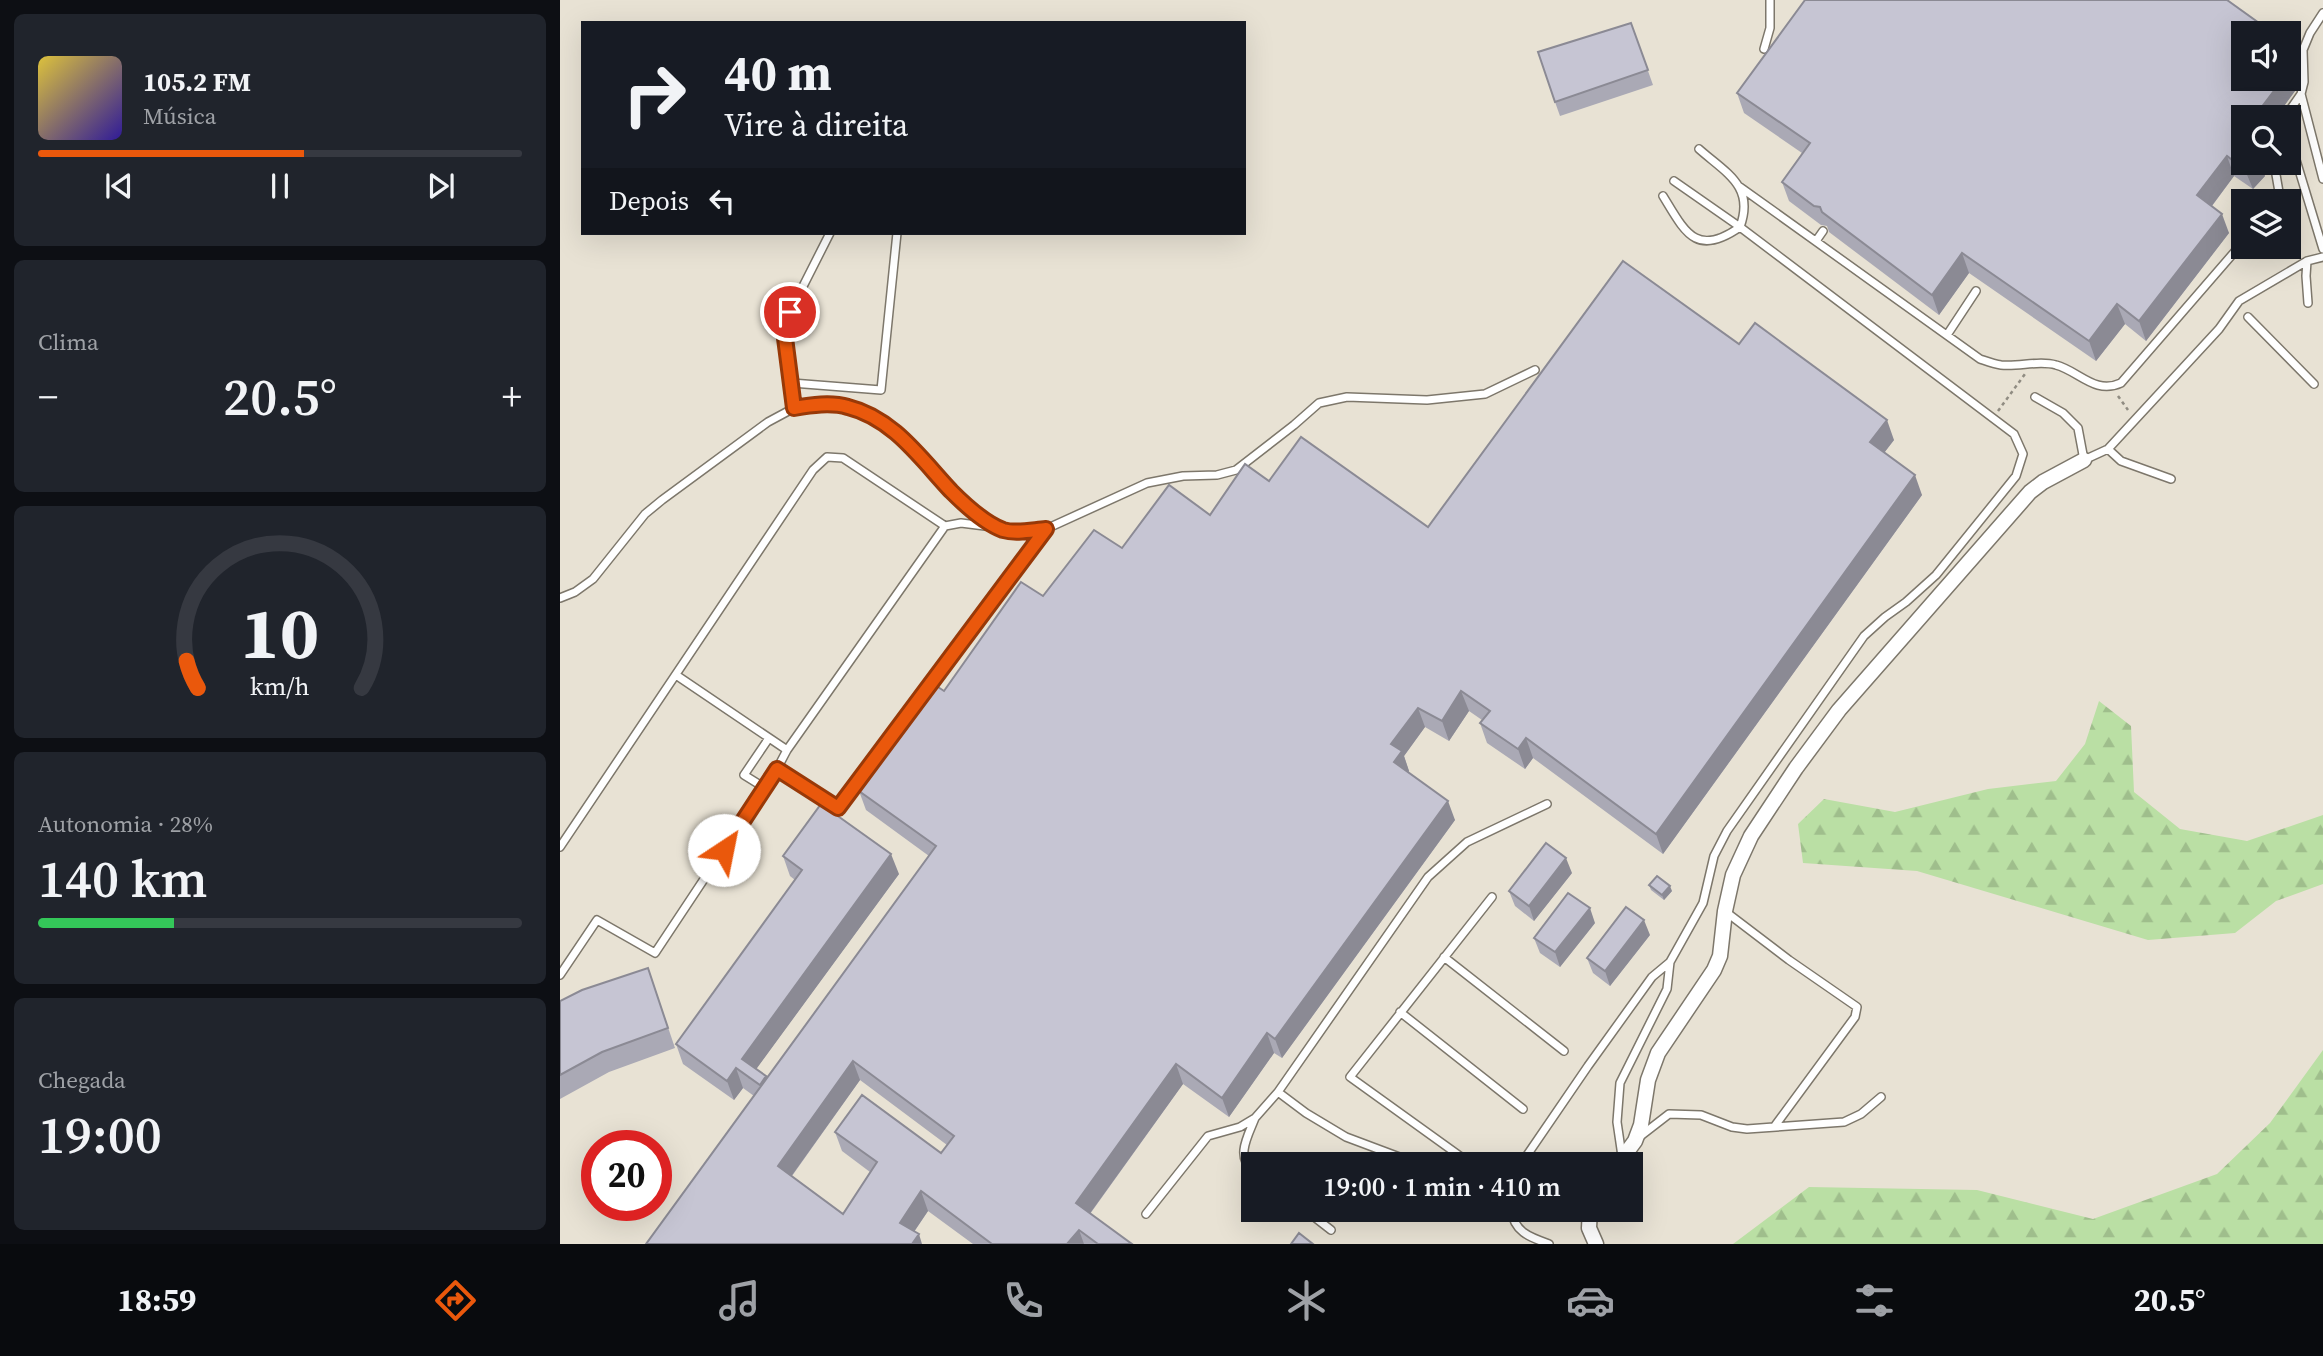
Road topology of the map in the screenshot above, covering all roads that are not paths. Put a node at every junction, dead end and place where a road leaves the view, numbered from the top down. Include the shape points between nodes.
1 (1770, 0) edge
2 (2323, 13) edge
3 (1764, 50) dead end
4 (2301, 94) junction
5 (2293, 105) edge
6 (1699, 149) dead end
7 (2301, 175) edge
8 (2323, 179) edge
9 (1674, 181) dead end
10 (1740, 187) junction
11 (1663, 196) dead end
12 (1740, 227) junction
13 (1823, 231) dead end
14 (829, 235) edge
15 (897, 235) edge
16 (1816, 241) junction
17 (2323, 249) edge
18 (2231, 256) edge
19 (2323, 257) edge
20 (2307, 261) junction
21 (1976, 291) dead end
22 (2308, 303) dead end
23 (2248, 317) dead end
24 (1947, 335) junction
25 (1535, 370) dead end
26 (792, 383) junction
27 (2314, 384) dead end
28 (2035, 397) dead end
29 (794, 408) junction
30 (2108, 449) junction
31 (2084, 460) junction
32 (2171, 479) dead end
33 (945, 526) junction
34 (1046, 529) junction
35 (1003, 530) junction
36 (560, 598) edge
37 (676, 674) junction
38 (769, 738) junction
39 (787, 750) junction
40 (777, 769) junction
41 (765, 788) junction
42 (1547, 804) dead end
43 (560, 847) edge
44 (1492, 897) dead end
45 (1725, 911) junction
46 (1444, 957) junction
47 (1670, 962) junction
48 (560, 975) edge
49 (1400, 1012) junction
50 (1564, 1051) dead end
51 (1279, 1092) junction
52 (1881, 1097) dead end
53 (1522, 1110) dead end
54 (1255, 1118) junction
55 (1774, 1127) junction
56 (1635, 1141) junction
57 (1244, 1152) edge
58 (1386, 1152) edge
59 (1454, 1152) edge
60 (1529, 1152) edge
61 (1619, 1152) edge
62 (1627, 1152) edge
63 (1146, 1214) dead end
64 (1321, 1222) edge
65 (1513, 1222) edge
66 (1589, 1222) edge
67 (1331, 1230) dead end
68 (1549, 1244) edge
69 (1596, 1244) edge

1 - 3 lane
2 - 4 lane via 2304,50
4 - 5 lane
4 - 8 lane
6 - 10 lane
7 - 17 lane
9 - 12 lane
10 - 12 lane via 1745,203
10 - 16 lane
11 - 12 lane via 1692,236 1709,242
12 - 47 lane via 1993,418 2014,435 2023,454 2016,476 1936,575 1864,636 1727,831 1714,856 1703,903
13 - 16 lane
14 - 26 lane via 790,312 785,338
15 - 26 lane via 881,390
16 - 24 lane
18 - 24 lane via 2121,383 2112,387 2096,386 2052,363 2000,365 1980,359
19 - 20 lane
20 - 22 lane
20 - 30 lane via 2239,301 2219,329
21 - 24 lane
23 - 27 lane
25 - 34 lane via 1485,394 1427,400 1347,397 1319,403 1236,470 1147,483
26 - 29 lane
28 - 31 lane via 2078,428
29 - 35 lane via 846,406 870,414 895,431 969,509
29 - 36 lane via 662,500 645,514 593,579
30 - 31 lane
30 - 32 lane via 2121,461
31 - 45 street via 2031,492 1817,737 1740,857
33 - 35 lane via 961,523
33 - 37 lane via 843,458 827,457 813,470
33 - 39 lane
34 - 35 lane
34 - 40 lane via 838,808
37 - 38 lane
37 - 43 lane
38 - 39 lane
38 - 41 lane via 744,775
39 - 40 lane
40 - 41 lane
41 - 48 lane via 655,953 597,920
42 - 51 lane via 1467,842 1428,877
44 - 46 lane
45 - 55 lane via 1857,1007 1855,1017
45 - 56 street via 1720,956 1653,1063
46 - 49 lane
46 - 50 lane
47 - 60 lane via 1652,977
47 - 61 lane via 1667,989 1620,1083
49 - 53 lane
49 - 59 lane via 1350,1077
51 - 54 lane
51 - 58 lane via 1346,1137
52 - 55 lane via 1844,1122
54 - 57 lane
54 - 63 lane via 1208,1136
55 - 56 lane via 1747,1129 1700,1115 1669,1114
56 - 62 street
64 - 67 lane
65 - 68 lane via 1529,1236
66 - 69 street

